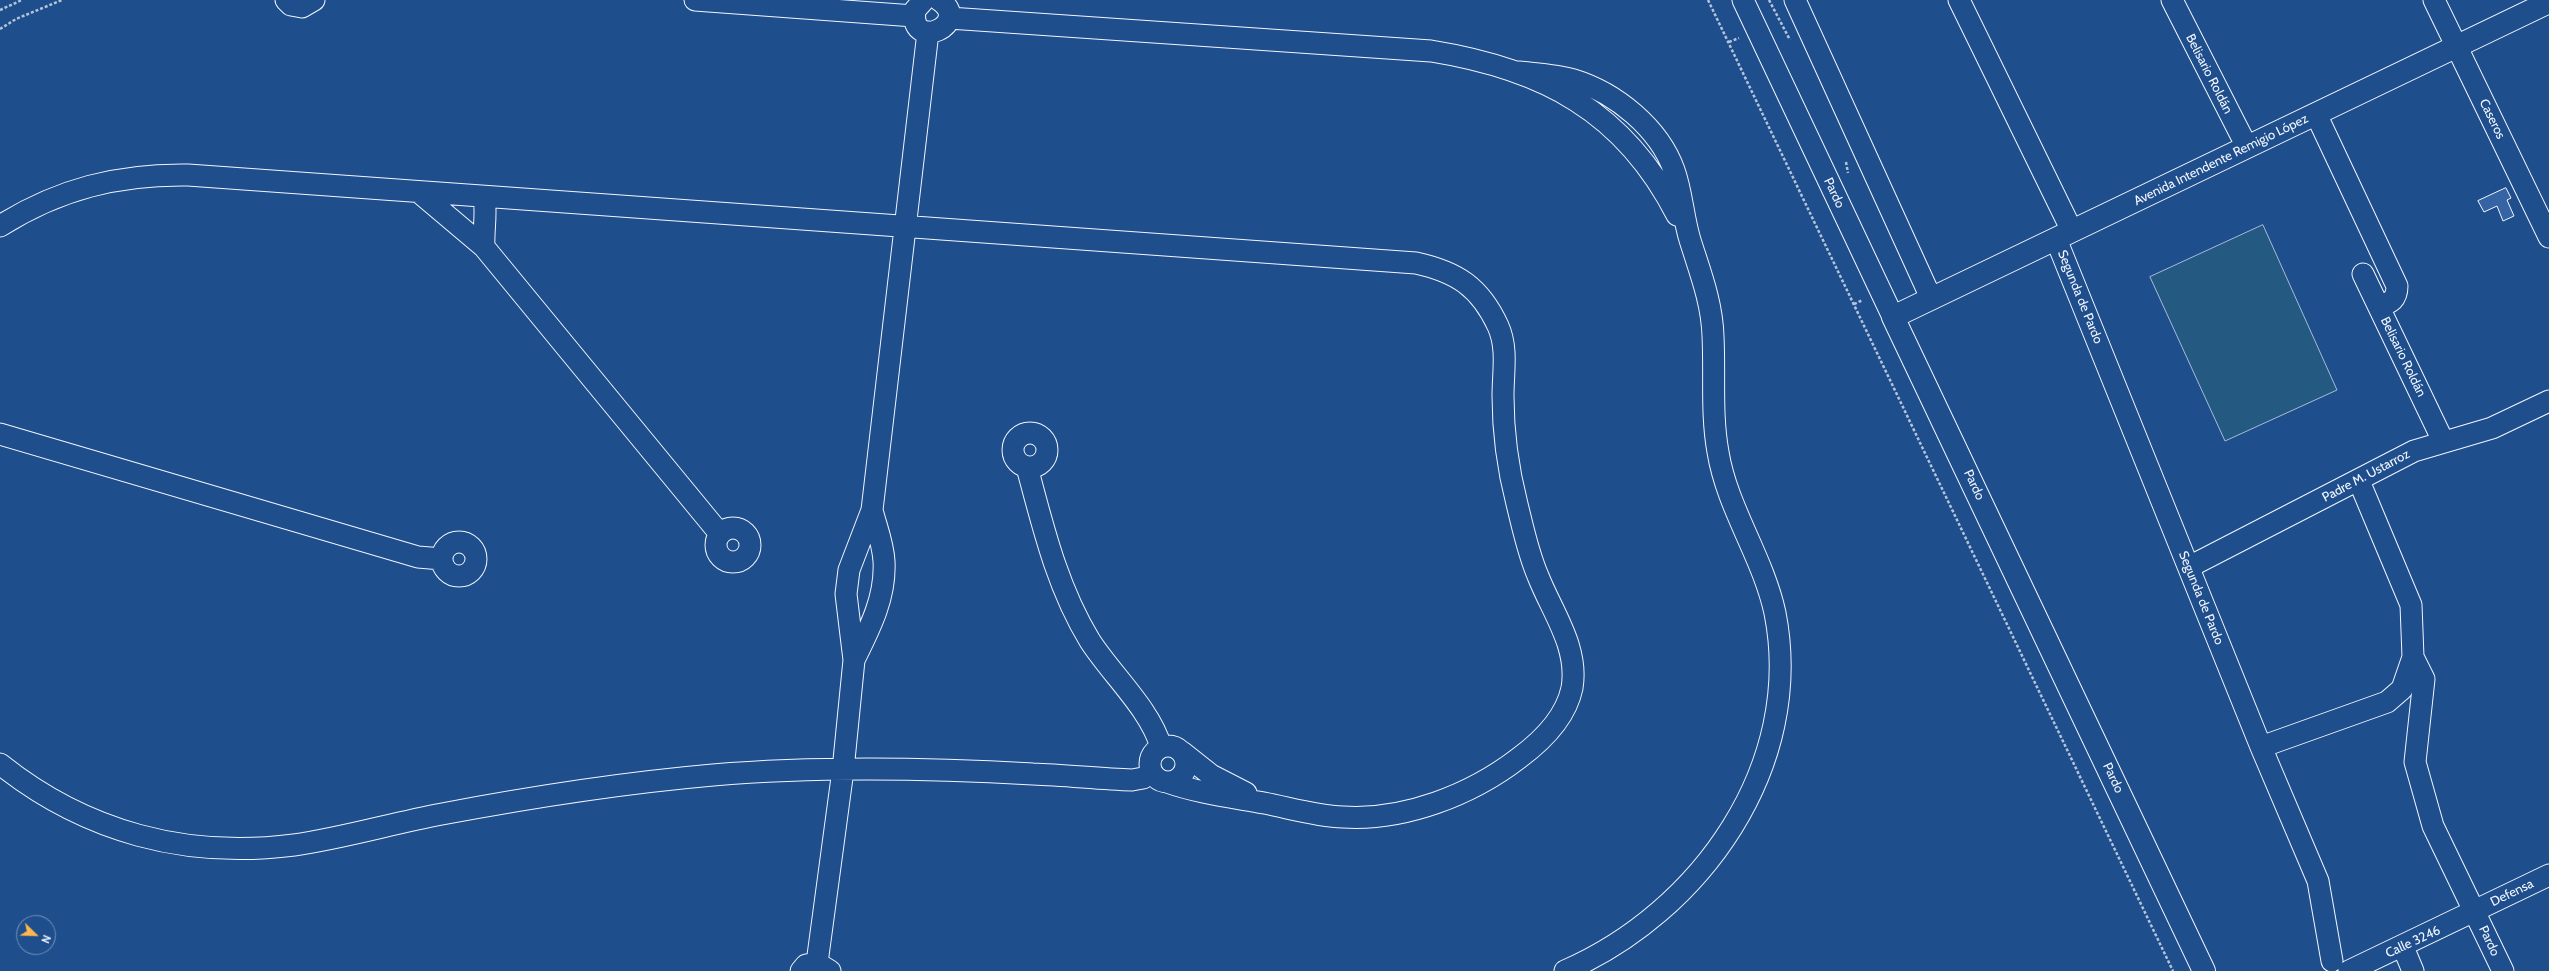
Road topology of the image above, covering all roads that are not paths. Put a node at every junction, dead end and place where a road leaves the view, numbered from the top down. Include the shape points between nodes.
1 (286, 0) edge
2 (314, 0) edge
3 (695, 0) edge
4 (1742, 0) edge
5 (1795, 0) edge
6 (1959, 0) edge
7 (2172, 0) edge
8 (2434, 0) edge
9 (2549, 2) edge
10 (919, 8) edge
11 (944, 9) edge
12 (928, 32) junction
13 (2458, 48) junction
14 (1520, 72) junction
15 (2316, 114) junction
16 (1638, 119) junction
17 (1621, 137) junction
18 (2247, 147) junction
19 (420, 193) junction
20 (484, 197) junction
21 (905, 225) junction
22 (0, 226) edge
23 (2064, 235) junction
24 (2549, 237) edge
25 (1692, 244) junction
26 (484, 246) junction
27 (2363, 274) dead end
28 (1931, 298) junction
29 (2379, 306) junction
30 (1893, 317) junction
31 (2549, 401) edge
32 (0, 434) edge
33 (2443, 441) junction
34 (1027, 467) dead end
35 (2359, 481) junction
36 (872, 510) junction
37 (720, 534) dead end
38 (442, 559) dead end
39 (2189, 567) junction
40 (2413, 657) junction
41 (854, 660) junction
42 (1161, 747) junction
43 (2261, 747) junction
44 (1182, 752) junction
45 (0, 764) edge
46 (843, 770) junction
47 (1159, 777) junction
48 (1274, 805) junction
49 (2549, 875) edge
50 (2476, 911) junction
51 (2402, 947) junction
52 (2332, 961) dead end
53 (816, 968) edge
54 (1565, 971) edge
55 (2204, 971) edge
56 (2349, 971) edge
57 (2413, 971) edge
58 (2503, 971) edge

1 - 2 street via 291,5 302,7
3 - 10 street
4 - 30 street, Pardo
5 - 28 street
6 - 23 street, Segunda de Pardo
7 - 18 street, Belisario Roldán
8 - 13 street, Caseros
9 - 13 main road, Avenida Intendente Remigio López
10 - 12 street via 918,26
11 - 12 street via 939,31
11 - 14 street via 1431,51 1463,56
12 - 21 street
13 - 15 main road, Avenida Intendente Remigio López
13 - 24 street, Caseros
14 - 16 street via 1573,80 1600,90 1625,106
14 - 17 street via 1558,88 1595,113
15 - 18 main road, Avenida Intendente Remigio López
15 - 29 street via 2397,286 2397,295 2391,303
16 - 17 street
16 - 25 street via 1664,152 1674,170
17 - 25 street via 1669,198
18 - 23 main road, Avenida Intendente Remigio López
19 - 20 street
19 - 22 street via 154,174 130,177 64,193 30,208
19 - 26 street
20 - 21 street
20 - 26 street
21 - 36 street
21 - 48 street via 1416,263 1440,268 1464,280 1490,310 1503,340 1505,436 1516,501 1538,577 1563,629 1570,651 1572,689 1564,709 1553,727 1506,768 1434,803 1388,814 1344,817
23 - 28 main road, Avenida Intendente Remigio López
23 - 39 street, Segunda de Pardo
25 - 54 street via 1711,307 1712,400 1719,457 1727,487 1768,587 1775,615 1778,688 1774,727 1764,763 1750,796 1722,846 1698,875 1643,925
26 - 37 street
27 - 29 street, Belisario Roldán
28 - 30 main road, Avenida Intendente Remigio López
29 - 33 street, Belisario Roldán
30 - 55 main road, Pardo
31 - 33 street, Padre M. Ustarroz via 2492,428
32 - 38 street via 418,557
33 - 35 street, Padre M. Ustarroz via 2414,451
34 - 42 street via 1052,563 1079,621 1106,665 1154,728
35 - 39 street, Padre M. Ustarroz
35 - 40 street via 2411,605
36 - 41 street via 849,570 846,594
36 - 41 street via 882,548 883,575 874,620
39 - 43 street, Segunda de Pardo
40 - 43 street via 2402,690 2388,702
40 - 50 street, Pardo via 2424,679 2415,762 2433,826
41 - 46 street
42 - 44 street via 1171,746
42 - 47 street via 1151,757
43 - 52 street, Segunda de Pardo via 2318,881
44 - 47 street via 1186,764 1184,771 1176,780
44 - 48 street via 1211,775
45 - 46 street via 53,802 85,818 167,842 202,848 315,842 414,819 602,787 717,775
46 - 47 street via 953,770 1132,780
46 - 53 street
47 - 48 street via 1190,790
49 - 50 street, Defensa
50 - 51 street, Calle 3246
50 - 58 street, Pardo
51 - 56 street, Calle 3246
51 - 57 street

